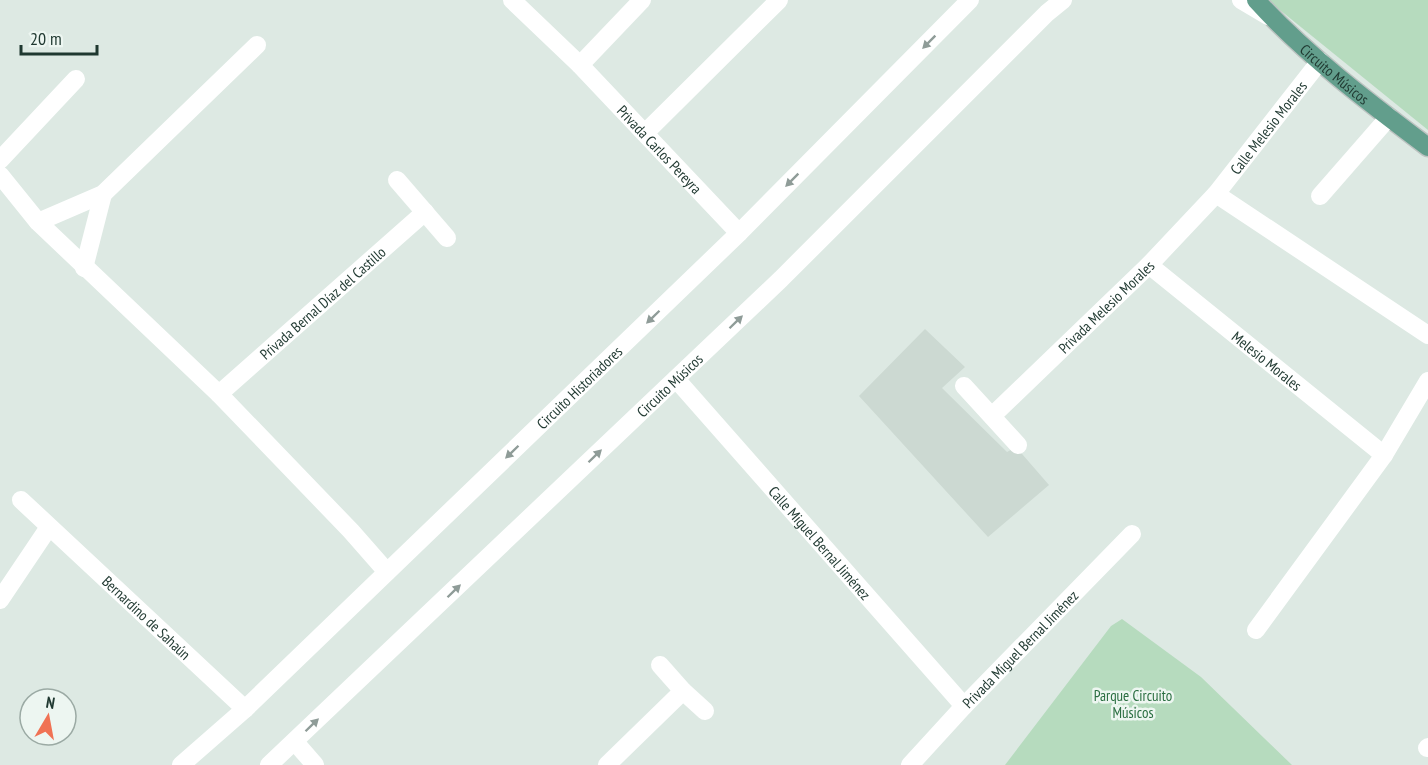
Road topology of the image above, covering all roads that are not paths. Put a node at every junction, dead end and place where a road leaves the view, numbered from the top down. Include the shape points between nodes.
1 (512, 0) edge
2 (642, 0) edge
3 (779, 0) edge
4 (970, 0) edge
5 (1063, 0) edge
6 (1241, 0) edge
7 (1256, 0) edge
8 (1273, 19) junction
9 (257, 45) dead end
10 (1320, 61) junction
11 (580, 65) junction
12 (76, 79) dead end
13 (1389, 117) junction
14 (645, 133) junction
15 (1428, 147) edge
16 (0, 160) edge
17 (0, 175) edge
18 (397, 180) dead end
19 (103, 194) junction
20 (1216, 194) junction
21 (1320, 196) dead end
22 (425, 212) junction
23 (38, 222) junction
24 (739, 233) junction
25 (447, 238) dead end
26 (1149, 265) junction
27 (84, 268) junction
28 (1428, 335) edge
29 (676, 379) junction
30 (1428, 381) edge
31 (963, 386) dead end
32 (219, 394) junction
33 (992, 416) junction
34 (1018, 445) dead end
35 (1384, 455) junction
36 (21, 500) dead end
37 (49, 527) junction
38 (1132, 534) dead end
39 (387, 572) junction
40 (0, 600) edge
41 (1256, 630) dead end
42 (660, 665) dead end
43 (683, 691) junction
44 (964, 706) junction
45 (245, 709) junction
46 (705, 711) dead end
47 (295, 742) junction
48 (181, 765) edge
49 (269, 765) edge
50 (315, 765) edge
51 (607, 765) edge
52 (910, 765) edge

1 - 11 street, Privada Carlos Pereyra
2 - 11 street
3 - 14 street
4 -> 24 street, Circuito Historiadores
29 -> 5 street, Circuito Músicos
6 - 8 street, Circuito Músicos
7 - 8 main road
8 - 10 main road, Circuito Músicos
9 - 19 street
10 - 13 main road, Circuito Músicos
10 - 20 street, Calle Melesio Morales
11 - 14 street, Privada Carlos Pereyra
12 - 16 street
13 - 15 main road, Circuito Músicos
13 - 21 street
14 - 24 street, Privada Carlos Pereyra
17 - 23 street
18 - 22 street
19 - 23 street
19 - 27 street
20 - 26 street, Privada Melesio Morales
20 - 28 street
22 - 25 street
22 - 32 street, Privada Bernal Díaz del Castillo
23 - 27 street
24 -> 39 street, Circuito Historiadores
26 - 33 street, Privada Melesio Morales
26 - 35 street, Melesio Morales
27 - 32 street
29 - 44 street, Calle Miguel Bernal Jiménez
47 -> 29 street, Circuito Músicos
30 - 35 street
31 - 33 street
32 - 39 street
33 - 34 street
35 - 41 street
36 - 37 street, Bernardino de Sahaún
37 - 40 street
37 - 45 street, Bernardino de Sahaún
38 - 44 street, Privada Miguel Bernal Jiménez
39 - 45 street, Circuito Historiadores
42 - 43 street
43 - 46 street
43 - 51 street
44 - 52 street, Privada Miguel Bernal Jiménez
45 - 48 street, Circuito Historiadores
47 - 49 street, Circuito Músicos
47 - 50 street

